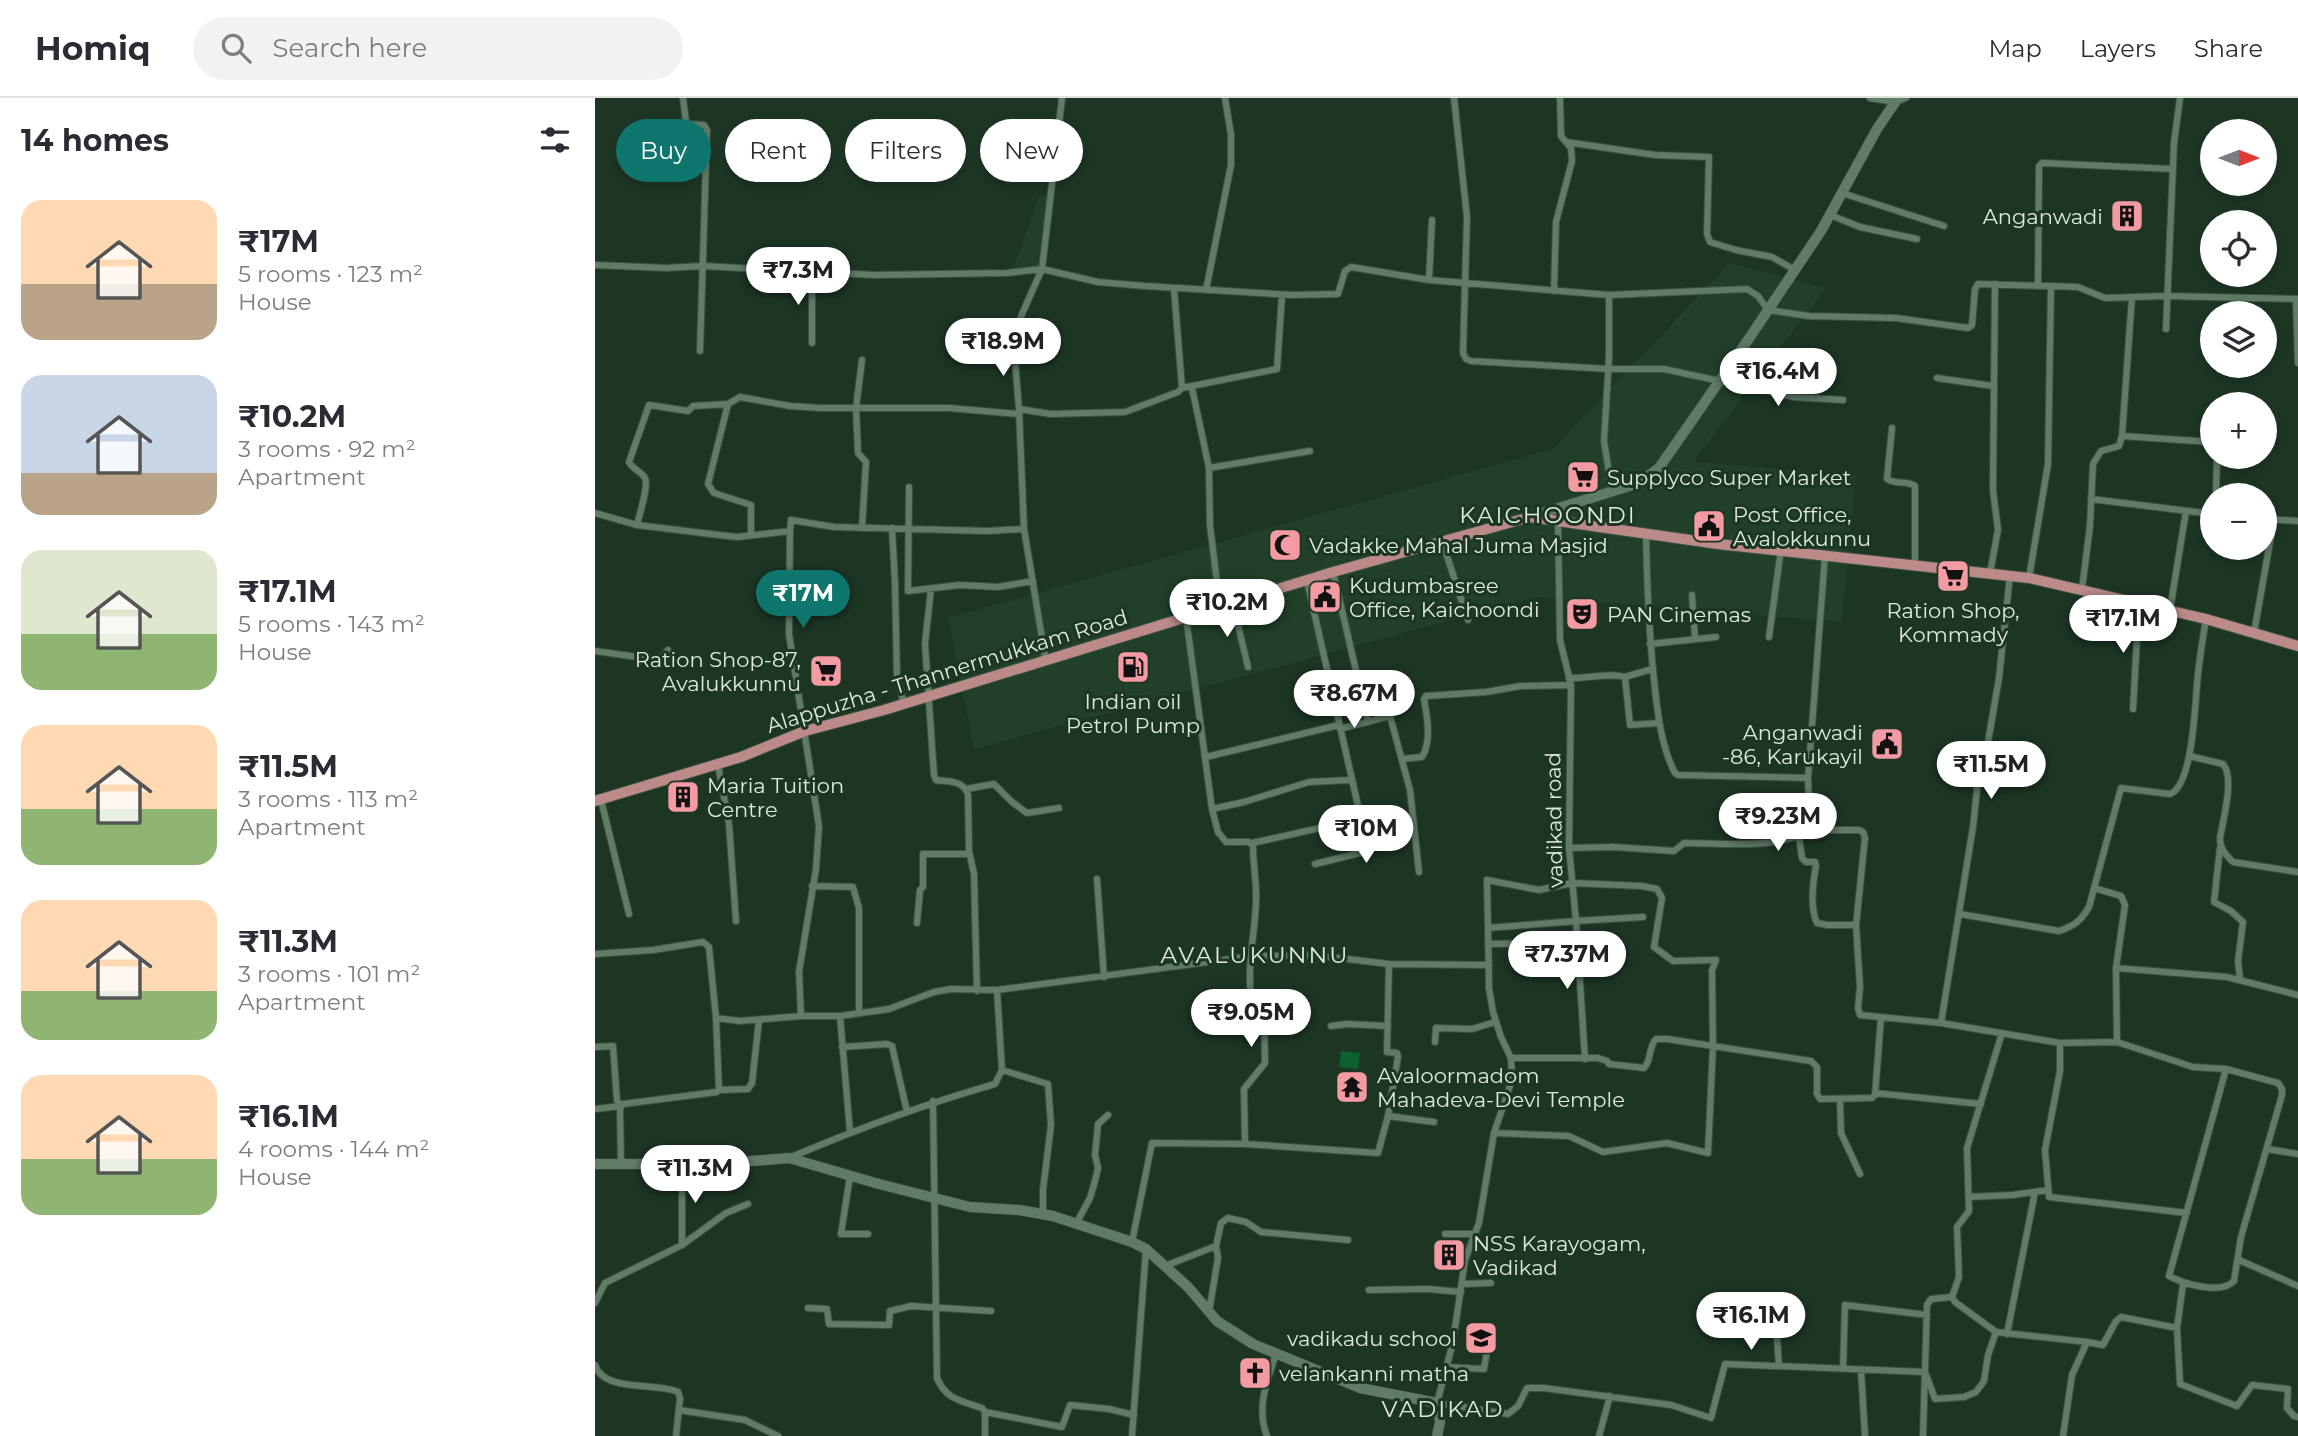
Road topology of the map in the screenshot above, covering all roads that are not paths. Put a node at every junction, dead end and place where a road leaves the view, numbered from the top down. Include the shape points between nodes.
1 (683, 98) edge
2 (1062, 98) edge
3 (1225, 98) edge
4 (1454, 98) edge
5 (1560, 98) edge
6 (1870, 98) edge
7 (1906, 98) edge
8 (2180, 98) edge
9 (1897, 100) edge
10 (1566, 142) junction
11 (2172, 170) junction
12 (1842, 193) junction
13 (1830, 215) junction
14 (1432, 220) dead end
15 (1944, 226) dead end
16 (1917, 239) dead end
17 (595, 265) edge
18 (702, 266) junction
19 (1042, 269) junction
20 (1795, 270) junction
21 (812, 271) junction
22 (1429, 280) junction
23 (1467, 283) junction
24 (1996, 284) junction
25 (2038, 286) junction
26 (2051, 286) junction
27 (1174, 288) junction
28 (1206, 290) junction
29 (1554, 291) junction
30 (1282, 295) junction
31 (1609, 295) junction
32 (2167, 296) junction
33 (2132, 297) junction
34 (2297, 299) edge
35 (1768, 310) junction
36 (2166, 329) dead end
37 (812, 343) dead end
38 (700, 351) dead end
39 (862, 360) dead end
40 (2298, 363) edge
41 (1608, 369) junction
42 (1937, 378) dead end
43 (1718, 382) junction
44 (1993, 386) junction
45 (1182, 388) junction
46 (1192, 388) junction
47 (1843, 400) dead end
48 (728, 404) junction
49 (856, 408) junction
50 (1019, 412) junction
51 (1892, 428) dead end
52 (2122, 436) junction
53 (2200, 441) edge
54 (1310, 451) dead end
55 (1209, 468) junction
56 (909, 487) dead end
57 (1612, 491) junction
58 (2091, 499) junction
59 (2186, 511) junction
60 (595, 513) edge
61 (2200, 513) edge
62 (1530, 517) junction
63 (2277, 519) edge
64 (1559, 521) junction
65 (2298, 521) edge
66 (637, 525) junction
67 (862, 528) junction
68 (891, 528) junction
69 (908, 528) junction
70 (1024, 530) junction
71 (790, 531) junction
72 (1646, 534) junction
73 (751, 536) junction
74 (1442, 541) junction
75 (1781, 550) junction
76 (1825, 556) junction
77 (2266, 560) edge
78 (1916, 565) junction
79 (1333, 572) junction
80 (1990, 573) junction
81 (2010, 575) junction
82 (2029, 578) junction
83 (1033, 581) junction
84 (1307, 581) junction
85 (931, 589) junction
86 (2082, 589) junction
87 (1692, 595) dead end
88 (2139, 603) junction
89 (1233, 604) junction
90 (1220, 607) junction
91 (2170, 610) junction
92 (1186, 617) junction
93 (2206, 619) junction
94 (1468, 620) dead end
95 (2253, 633) junction
96 (1716, 637) dead end
97 (1769, 637) dead end
98 (1695, 639) junction
99 (1650, 644) junction
100 (2298, 646) edge
101 (668, 650) dead end
102 (595, 651) edge
103 (1046, 662) junction
104 (1248, 667) dead end
105 (1652, 669) junction
106 (1625, 677) junction
107 (1570, 682) junction
108 (929, 695) junction
109 (904, 704) junction
110 (2133, 709) dead end
111 (1368, 722) junction
112 (1659, 723) junction
113 (1340, 727) junction
114 (805, 731) junction
115 (2189, 756) junction
116 (1206, 757) junction
117 (1402, 759) junction
118 (718, 765) junction
119 (1808, 779) junction
120 (1350, 780) junction
121 (966, 789) junction
122 (598, 801) edge
123 (1059, 808) dead end
124 (1212, 809) junction
125 (1361, 819) junction
126 (1810, 830) junction
127 (1800, 837) junction
128 (1252, 843) junction
129 (2220, 847) junction
130 (1569, 848) junction
131 (969, 853) junction
132 (1315, 864) dead end
133 (1419, 872) dead end
134 (2298, 872) edge
135 (1097, 879) dead end
136 (1572, 883) junction
137 (812, 886) junction
138 (2094, 888) junction
139 (629, 914) dead end
140 (1959, 914) junction
141 (1643, 917) dead end
142 (736, 920) dead end
143 (1576, 921) junction
144 (917, 923) dead end
145 (1856, 925) junction
146 (1488, 928) junction
147 (1488, 944) junction
148 (595, 952) edge
149 (1253, 956) junction
150 (1389, 964) junction
151 (1489, 965) junction
152 (1579, 966) junction
153 (2116, 968) junction
154 (1104, 977) junction
155 (2240, 980) junction
156 (997, 990) junction
157 (977, 991) junction
158 (2298, 995) edge
159 (859, 1013) junction
160 (801, 1016) junction
161 (840, 1017) junction
162 (1881, 1017) junction
163 (716, 1018) junction
164 (759, 1020) junction
165 (1495, 1022) junction
166 (1941, 1023) junction
167 (1331, 1026) dead end
168 (1386, 1026) junction
169 (2002, 1033) junction
170 (1435, 1042) dead end
171 (2117, 1042) junction
172 (2060, 1043) junction
173 (1713, 1046) junction
174 (595, 1047) edge
175 (842, 1047) junction
176 (1511, 1058) junction
177 (1585, 1059) junction
178 (2226, 1069) junction
179 (1002, 1070) junction
180 (719, 1090) junction
181 (1875, 1093) junction
182 (1840, 1099) junction
183 (933, 1101) junction
184 (1981, 1104) junction
185 (621, 1105) junction
186 (595, 1109) edge
187 (907, 1112) junction
188 (1108, 1115) dead end
189 (1388, 1116) junction
190 (1434, 1122) dead end
191 (850, 1132) junction
192 (1494, 1133) junction
193 (1245, 1144) junction
194 (2267, 1149) junction
195 (2298, 1154) edge
196 (789, 1158) junction
197 (595, 1164) edge
198 (621, 1165) junction
199 (682, 1165) junction
200 (1860, 1174) dead end
201 (850, 1176) junction
202 (2048, 1190) junction
203 (2035, 1192) junction
204 (1969, 1197) junction
205 (935, 1198) junction
206 (748, 1204) dead end
207 (2187, 1213) junction
208 (1043, 1214) junction
209 (1076, 1224) junction
210 (867, 1234) dead end
211 (1444, 1234) dead end
212 (1475, 1234) junction
213 (1348, 1240) dead end
214 (1132, 1242) junction
215 (682, 1245) junction
216 (1216, 1246) junction
217 (1146, 1249) junction
218 (2239, 1259) junction
219 (1165, 1266) junction
220 (1491, 1283) dead end
221 (2182, 1284) junction
222 (2298, 1286) edge
223 (1461, 1288) junction
224 (1369, 1290) dead end
225 (1952, 1297) junction
226 (595, 1303) edge
227 (936, 1307) junction
228 (808, 1308) dead end
229 (991, 1311) dead end
230 (1209, 1312) junction
231 (1927, 1315) junction
232 (1776, 1324) dead end
233 (2177, 1328) junction
234 (1996, 1332) junction
235 (2007, 1334) junction
236 (1489, 1339) dead end
237 (2087, 1342) junction
238 (1276, 1354) junction
239 (595, 1365) edge
240 (1779, 1366) junction
241 (1446, 1367) junction
242 (1843, 1369) junction
243 (1861, 1370) junction
244 (1924, 1372) junction
245 (1610, 1396) junction
246 (1437, 1403) junction
247 (678, 1410) junction
248 (985, 1412) junction
249 (1134, 1415) junction
250 (2298, 1417) edge
251 (676, 1436) edge
252 (778, 1436) edge
253 (985, 1436) edge
254 (1132, 1436) edge
255 (1267, 1436) edge
256 (1437, 1436) edge
257 (1599, 1436) edge
258 (1864, 1436) edge
259 (1923, 1436) edge
260 (2063, 1436) edge

1 - 18 street via 686,122 704,125 707,130
2 - 19 street
3 - 28 street via 1231,165
4 - 23 street via 1467,217
5 - 10 street
6 - 9 street
7 - 9 street
8 - 11 street
9 - 12 main road
10 - 20 street via 1655,155 1709,157 1710,242 1772,257
10 - 29 street via 1572,161 1556,222
11 - 25 street via 2042,163
11 - 32 street
12 - 13 main road
12 - 15 street
13 - 16 street via 1860,227
13 - 20 main road
14 - 22 street
17 - 18 street
18 - 21 street
18 - 38 street
19 - 21 street via 875,275
19 - 27 street via 1098,282
19 - 50 street via 1016,333
20 - 35 main road
21 - 37 street
22 - 23 street
22 - 30 street via 1351,267 1335,295
23 - 29 street
23 - 41 street via 1466,359
24 - 25 street
24 - 35 street via 1976,285 1968,328 1896,318
24 - 44 street
25 - 26 street
26 - 33 street via 2078,287 2105,298
26 - 82 street via 2048,464
27 - 28 street
27 - 45 street
28 - 30 street
29 - 31 street
30 - 46 street via 1277,369
31 - 35 street via 1747,289
31 - 41 street
32 - 33 street
32 - 34 street
32 - 36 street
33 - 52 street
34 - 40 street
35 - 43 main road
39 - 49 street
41 - 43 street via 1664,369
41 - 57 street via 1604,441
42 - 44 street
43 - 47 street via 1794,397
43 - 57 main road via 1651,476
44 - 80 street via 1993,490 1998,530
45 - 46 street
45 - 50 street via 1125,412
46 - 55 street
48 - 49 street via 740,397 790,406
48 - 66 street via 697,405 685,412 647,407 629,461 646,484
48 - 73 street via 708,484 714,493 751,505
49 - 50 street
49 - 67 street via 858,453 866,462
50 - 70 street
51 - 78 street via 1887,479 1916,486
52 - 53 street
52 - 58 street via 2119,446 2101,451 2092,464
54 - 55 street
55 - 90 street
56 - 69 street
57 - 62 main road
58 - 59 street
58 - 86 street
59 - 61 street
59 - 91 street
60 - 66 street
62 - 64 main road, Alappuzha - Thannermukkam Road
62 - 74 main road, Alappuzha - Thannermukkam Road
63 - 65 street
64 - 72 main road, Alappuzha - Thannermukkam Road
64 - 107 street, vadikad road via 1560,640
66 - 73 street
67 - 68 street
67 - 71 street via 791,520
68 - 69 street
68 - 109 street via 897,677
69 - 70 street
69 - 85 street via 908,592
70 - 83 street
71 - 73 street
71 - 114 street via 789,634
72 - 75 main road, Alappuzha - Thannermukkam Road
72 - 99 street
74 - 79 main road, Alappuzha - Thannermukkam Road
74 - 94 street
75 - 76 main road, Alappuzha - Thannermukkam Road
75 - 97 street
76 - 78 main road, Alappuzha - Thannermukkam Road
76 - 119 street
77 - 95 street
78 - 80 main road, Alappuzha - Thannermukkam Road
79 - 84 main road, Alappuzha - Thannermukkam Road
79 - 111 street
80 - 81 main road, Alappuzha - Thannermukkam Road
81 - 82 main road, Alappuzha - Thannermukkam Road
81 - 140 street via 2000,666 1988,742 1980,762
82 - 86 main road, Alappuzha - Thannermukkam Road
83 - 85 street
83 - 103 street
84 - 89 main road, Alappuzha - Thannermukkam Road
84 - 113 street
85 - 108 street via 925,644
86 - 88 main road, Alappuzha - Thannermukkam Road
87 - 98 street
88 - 91 main road, Alappuzha - Thannermukkam Road
88 - 110 street
89 - 90 main road, Alappuzha - Thannermukkam Road
89 - 104 street
90 - 92 main road, Alappuzha - Thannermukkam Road
91 - 93 main road, Alappuzha - Thannermukkam Road
92 - 103 main road, Alappuzha - Thannermukkam Road
92 - 116 street
93 - 95 main road, Alappuzha - Thannermukkam Road
93 - 115 street
95 - 100 main road, Alappuzha - Thannermukkam Road
96 - 98 street
98 - 99 street
99 - 105 street
101 - 102 street via 659,660
103 - 108 main road, Alappuzha - Thannermukkam Road
105 - 106 street
105 - 112 street
106 - 107 street
106 - 112 street via 1630,725
107 - 117 street via 1426,696 1425,753
107 - 130 street, vadikad road
108 - 109 main road, Alappuzha - Thannermukkam Road
108 - 121 street via 935,778 961,783
109 - 114 main road, Alappuzha - Thannermukkam Road
111 - 113 street
111 - 117 street via 1390,716
112 - 119 street via 1678,775
113 - 116 street
113 - 120 street
114 - 118 main road, Alappuzha - Thannermukkam Road
114 - 137 street via 818,826
115 - 129 street via 2227,768
115 - 138 street via 2176,792 2121,788
116 - 124 street
117 - 133 street via 1412,798
118 - 122 main road, Alappuzha - Thannermukkam Road
118 - 142 street via 729,824
119 - 126 street
120 - 124 street via 1309,782
120 - 125 street
121 - 123 street via 994,784 1027,813
121 - 131 street
122 - 139 street
124 - 128 street via 1222,839
125 - 128 street
125 - 132 street via 1360,853
126 - 127 street
126 - 145 street via 1863,832
127 - 130 street via 1754,843 1684,843 1674,851
127 - 145 street via 1802,858 1815,862 1817,923
128 - 149 street via 1257,898
129 - 134 street via 2233,862
129 - 155 street via 2214,902 2243,922
130 - 136 street, vadikad road
131 - 144 street via 923,854
131 - 157 street via 975,874
135 - 154 street
136 - 143 street, vadikad road
136 - 146 street via 1539,890 1487,880
136 - 173 street via 1657,889 1662,898 1654,947 1673,961 1716,960
137 - 159 street via 853,887 859,908
137 - 160 street via 799,972
138 - 140 street via 2083,918 2059,931
138 - 153 street via 2124,901
140 - 166 street
141 - 143 street
143 - 146 street
143 - 152 street, vadikad road
145 - 162 street via 1858,1008 1860,1015
146 - 147 street
147 - 151 street
147 - 152 street via 1552,943
148 - 163 street via 706,943
149 - 150 street via 1314,955
149 - 154 street
149 - 193 street via 1251,996 1264,1007 1265,1063 1244,1089
150 - 151 street
150 - 168 street
151 - 165 street
152 - 177 street, vadikad road
153 - 155 street
153 - 171 street
154 - 156 street
155 - 158 street
156 - 157 street
156 - 179 street
157 - 159 street via 934,992 889,1009
159 - 161 street
160 - 161 street
160 - 164 street
161 - 175 street
162 - 166 street
162 - 181 street
163 - 164 street
163 - 180 street
164 - 180 street via 752,1083 748,1089
165 - 170 street via 1472,1029 1436,1028
165 - 176 street
166 - 169 street
167 - 168 street
168 - 189 street via 1387,1052 1398,1057
169 - 172 street
169 - 184 street
171 - 172 street
171 - 178 street via 2193,1067
172 - 202 street via 2060,1070 2045,1150
173 - 177 street via 1655,1039 1644,1068
173 - 182 street via 1811,1061 1817,1067 1818,1097
173 - 192 street via 1707,1153 1667,1143 1603,1152 1569,1136
174 - 185 street via 613,1046
175 - 187 street via 893,1046
175 - 191 street
176 - 177 street
176 - 192 street via 1512,1080
178 - 194 street via 2278,1083 2282,1089
178 - 207 street
179 - 183 street via 995,1084
179 - 208 street via 1048,1084 1051,1125
180 - 185 street
181 - 182 street via 1872,1098
181 - 184 street
182 - 200 street via 1841,1133
183 - 187 street
183 - 205 street
184 - 204 street via 1967,1148
185 - 186 street
185 - 198 street
187 - 191 street
188 - 209 street via 1098,1124 1098,1168 1090,1198
189 - 190 street
189 - 193 street via 1378,1153
191 - 196 street
192 - 212 street
193 - 214 street via 1152,1143
194 - 195 street
194 - 218 street
196 - 199 main road
196 - 201 main road
197 - 198 main road
198 - 199 main road
199 - 215 street
201 - 205 main road
201 - 210 street via 841,1234
202 - 203 street
202 - 207 street via 2049,1197
203 - 204 street
203 - 235 street
204 - 225 street via 1969,1211 1955,1235 1959,1276
205 - 208 main road via 970,1207
205 - 227 street
206 - 215 street via 726,1213
207 - 221 street via 2169,1276
208 - 209 main road
209 - 214 main road
211 - 212 street
212 - 223 street
213 - 216 street via 1261,1232 1247,1222 1228,1218 1221,1223
214 - 217 main road
215 - 226 street via 605,1283
216 - 219 street
216 - 230 street
217 - 219 main road
217 - 249 street
218 - 221 street via 2230,1286
218 - 222 street
219 - 230 main road
220 - 223 street
221 - 233 street
223 - 224 street
223 - 241 street
225 - 231 street via 1931,1299
225 - 234 street
227 - 228 street via 890,1311 889,1325 829,1324 827,1310
227 - 229 street
227 - 248 street via 941,1389
230 - 238 main road via 1235,1334
231 - 242 street via 1845,1305
231 - 244 street
232 - 240 street
233 - 237 street via 2121,1317 2103,1345
233 - 250 street via 2180,1384 2237,1406 2252,1385 2288,1389 2287,1408
234 - 235 street
234 - 244 street via 1984,1381 1976,1392 1935,1399
235 - 237 street
236 - 241 street via 1484,1369
237 - 260 street via 2072,1375
238 - 246 main road via 1360,1388
238 - 255 street via 1264,1392 1262,1422
239 - 247 street via 606,1379 674,1390 680,1398
240 - 242 street
240 - 245 street via 1725,1364 1711,1418 1671,1405
241 - 246 street
242 - 243 street
243 - 244 street
243 - 258 street
244 - 259 street
245 - 246 street via 1527,1388 1518,1406 1508,1413
245 - 257 street
246 - 256 main road
247 - 251 street
247 - 252 street via 745,1420
248 - 249 street via 1062,1427 1070,1405
248 - 253 street
249 - 254 street

